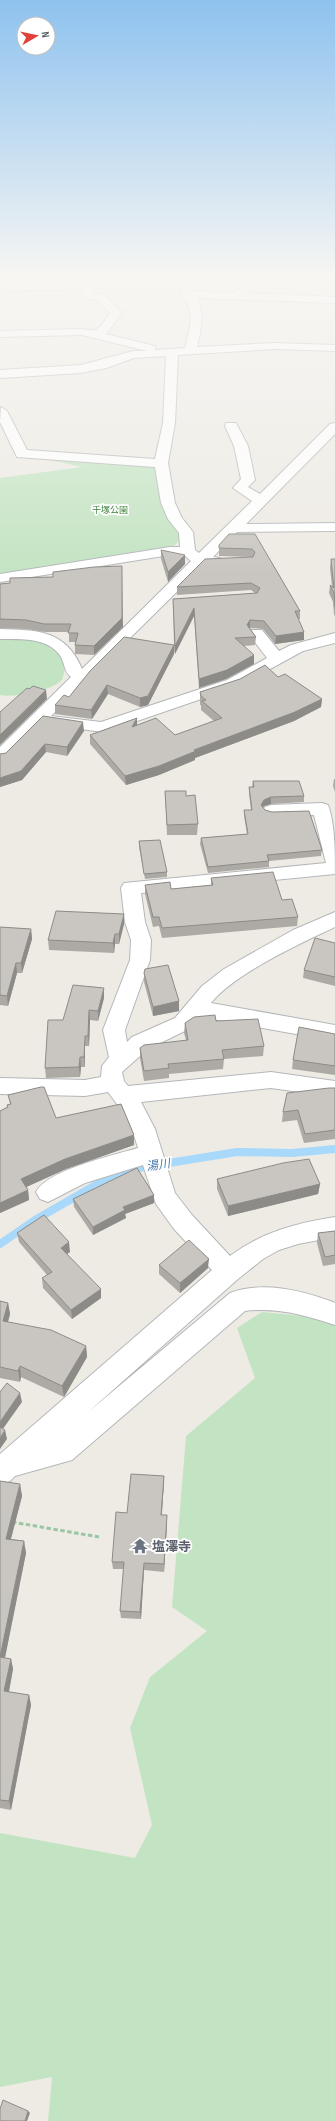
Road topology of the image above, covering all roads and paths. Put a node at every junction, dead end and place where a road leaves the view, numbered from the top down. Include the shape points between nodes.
1 (171, 377) edge
2 (1, 411) dead end
3 (231, 426) dead end
4 (335, 427) edge
5 (161, 463) junction
6 (261, 501) junction
7 (335, 527) edge
8 (234, 528) junction
9 (188, 551) junction
10 (231, 561) edge
11 (200, 562) junction
12 (0, 578) edge
13 (182, 601) edge
14 (159, 602) junction
15 (256, 633) dead end
16 (0, 634) edge
17 (335, 638) edge
18 (277, 659) junction
19 (81, 676) junction
20 (41, 718) junction
21 (0, 757) edge
22 (271, 811) edge
23 (335, 861) edge
24 (335, 868) edge
25 (335, 918) edge
26 (300, 935) junction
27 (328, 941) edge
28 (195, 1008) junction
29 (335, 1033) edge
30 (120, 1058) junction
31 (0, 1086) edge
32 (118, 1089) junction
33 (335, 1089) edge
34 (153, 1161) junction
35 (48, 1192) dead end
36 (335, 1227) edge
37 (229, 1271) junction
38 (335, 1314) edge
39 (4, 1468) edge
40 (8, 1521) edge
41 (99, 1537) dead end

1 - 5 street via 169,423
2 - 5 street via 22,454
3 - 6 street via 241,446 248,480 240,488
4 - 6 street
5 - 9 street via 168,503 175,519 186,532
6 - 8 street
7 - 8 street
8 - 11 street
9 - 11 street
9 - 12 street via 170,551
10 - 11 street
11 - 14 street
13 - 14 street
14 - 19 street
15 - 18 street
16 - 19 street via 30,635 54,642 66,650 74,671
17 - 18 street via 298,648
18 - 20 street via 234,683 102,727
19 - 20 street
20 - 21 street
22 - 23 street via 322,809
24 - 30 street via 131,888 140,940 140,960 114,1030
25 - 26 street
26 - 27 street
26 - 28 street via 231,974 209,991
28 - 29 street
28 - 30 street via 183,1023 140,1043
30 - 32 street via 111,1072
31 - 32 street
32 - 33 street via 271,1080
32 - 34 street via 144,1129
34 - 35 street via 77,1176
34 - 37 street via 164,1197
36 - 37 street via 282,1238 262,1247
37 - 39 street
38 - 39 street via 312,1304 259,1297 239,1301 62,1451
40 - 41 path

